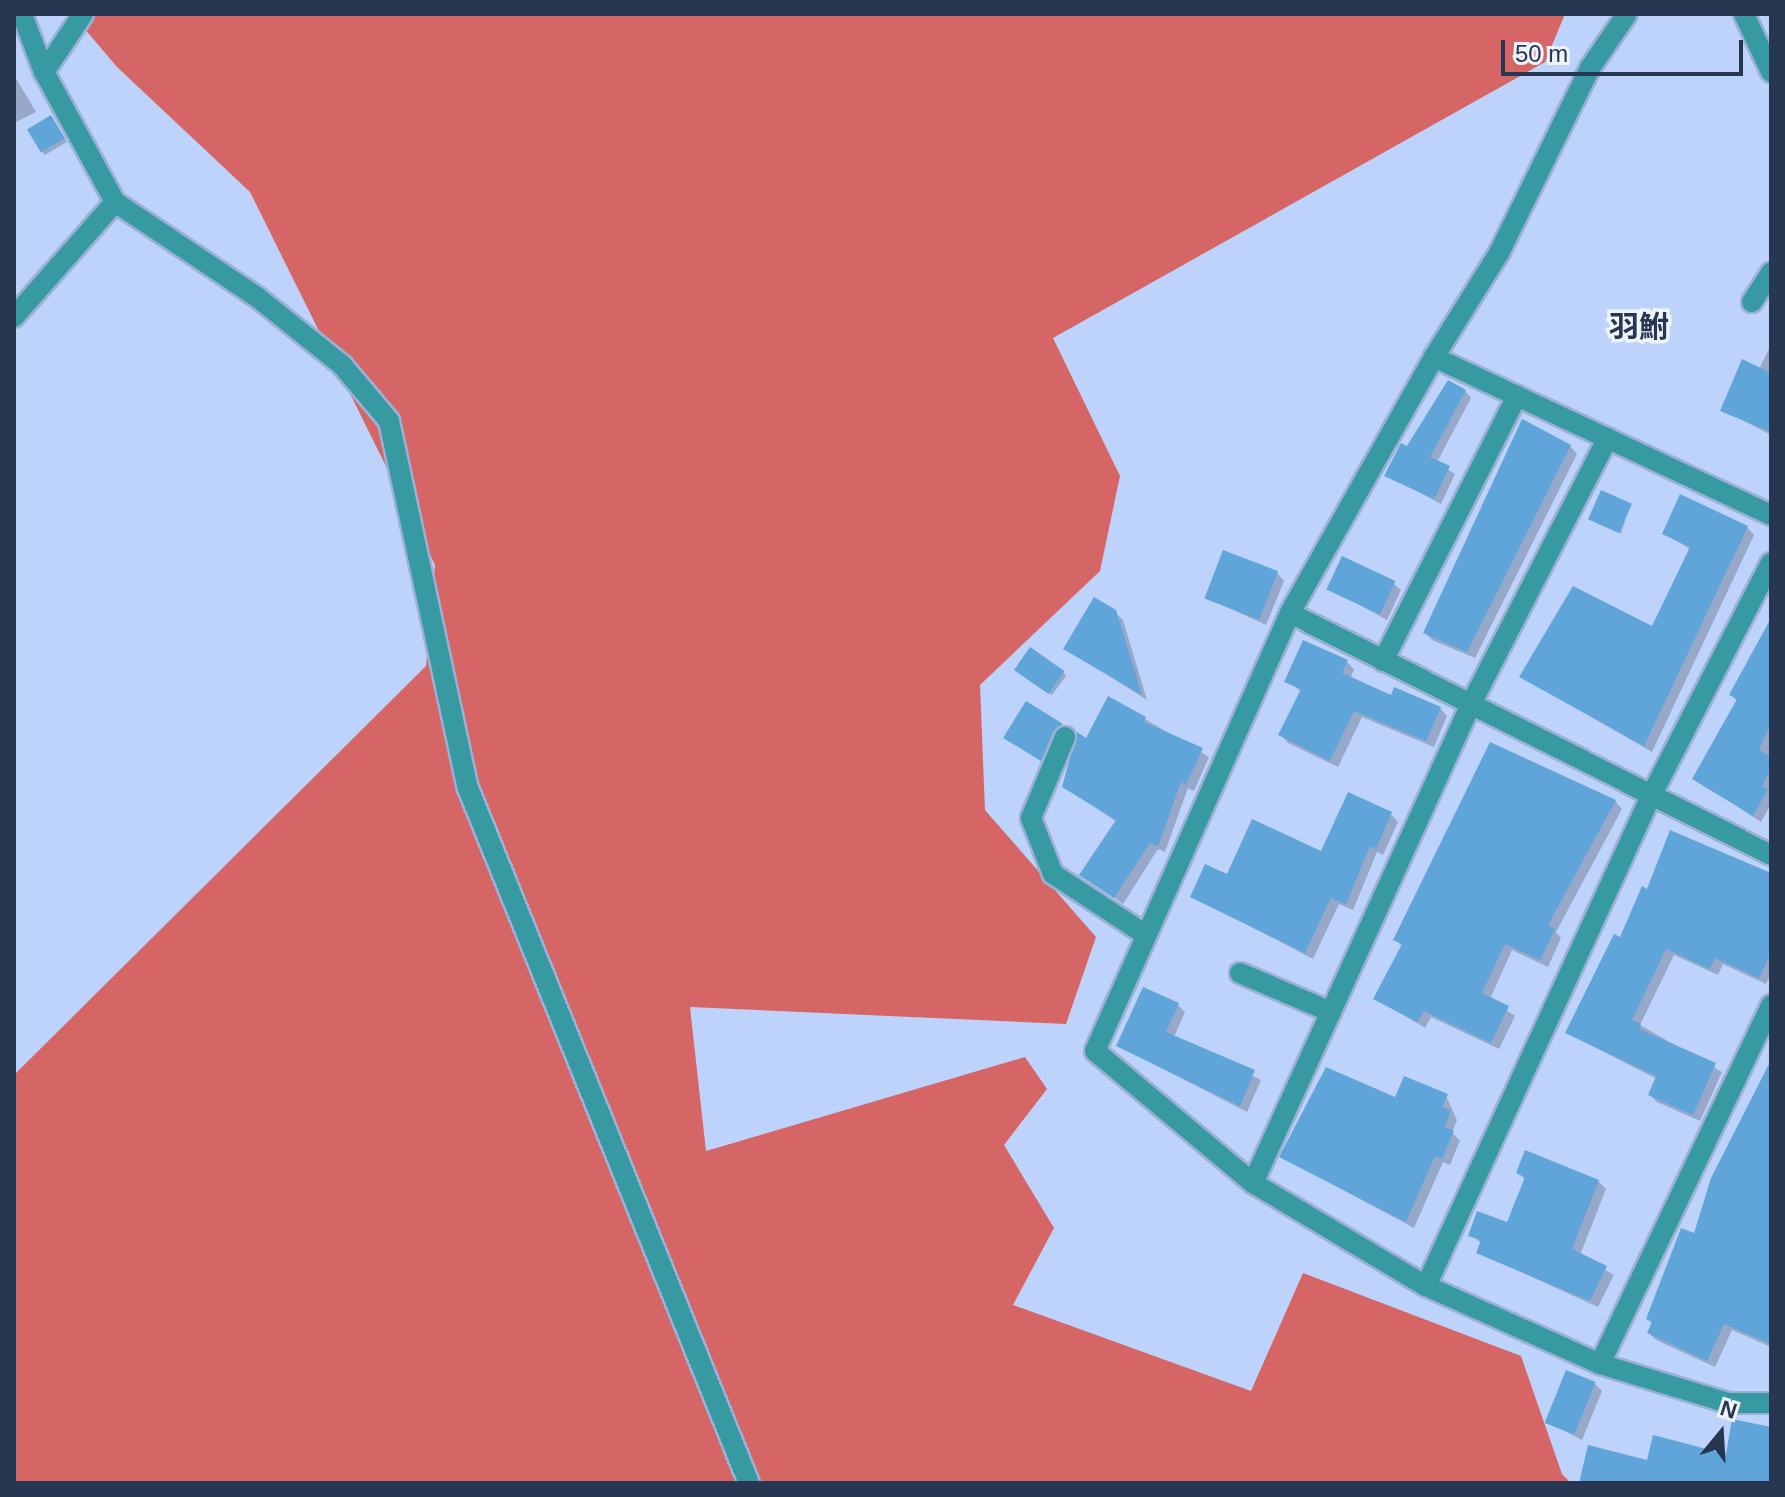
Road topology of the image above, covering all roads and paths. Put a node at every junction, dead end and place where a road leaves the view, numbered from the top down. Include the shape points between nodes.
1 (22, 14) edge
2 (83, 14) edge
3 (1627, 14) edge
4 (1744, 14) edge
5 (44, 72) junction
6 (1771, 72) edge
7 (115, 202) junction
8 (1771, 273) edge
9 (1752, 302) dead end
10 (14, 317) edge
11 (1434, 357) junction
12 (1517, 396) junction
13 (1608, 438) junction
14 (1771, 515) edge
15 (1771, 563) edge
16 (1290, 613) junction
17 (1383, 661) junction
18 (1470, 706) junction
19 (1065, 737) dead end
20 (1651, 796) junction
21 (1771, 855) edge
22 (1146, 935) junction
23 (1240, 973) dead end
24 (1771, 1005) edge
25 (1331, 1012) junction
26 (1253, 1183) junction
27 (1426, 1286) junction
28 (1600, 1364) junction
29 (1771, 1403) edge
30 (749, 1483) edge

1 - 5 street
2 - 5 street
3 - 11 street via 1590,68 1499,253
4 - 6 street
5 - 7 street
7 - 10 street
7 - 30 street via 257,297 330,355 389,421 468,788
8 - 9 street
11 - 12 street
11 - 16 street
12 - 13 street
12 - 17 street
13 - 14 street
13 - 18 street
15 - 20 street
16 - 17 street
16 - 22 street
17 - 18 street
18 - 20 street
18 - 25 street
19 - 22 street via 1031,818 1053,874
20 - 21 street
20 - 27 street
22 - 26 street via 1095,1051
23 - 25 street
24 - 28 street
25 - 26 street
26 - 27 street
27 - 28 street
28 - 29 street via 1728,1403

